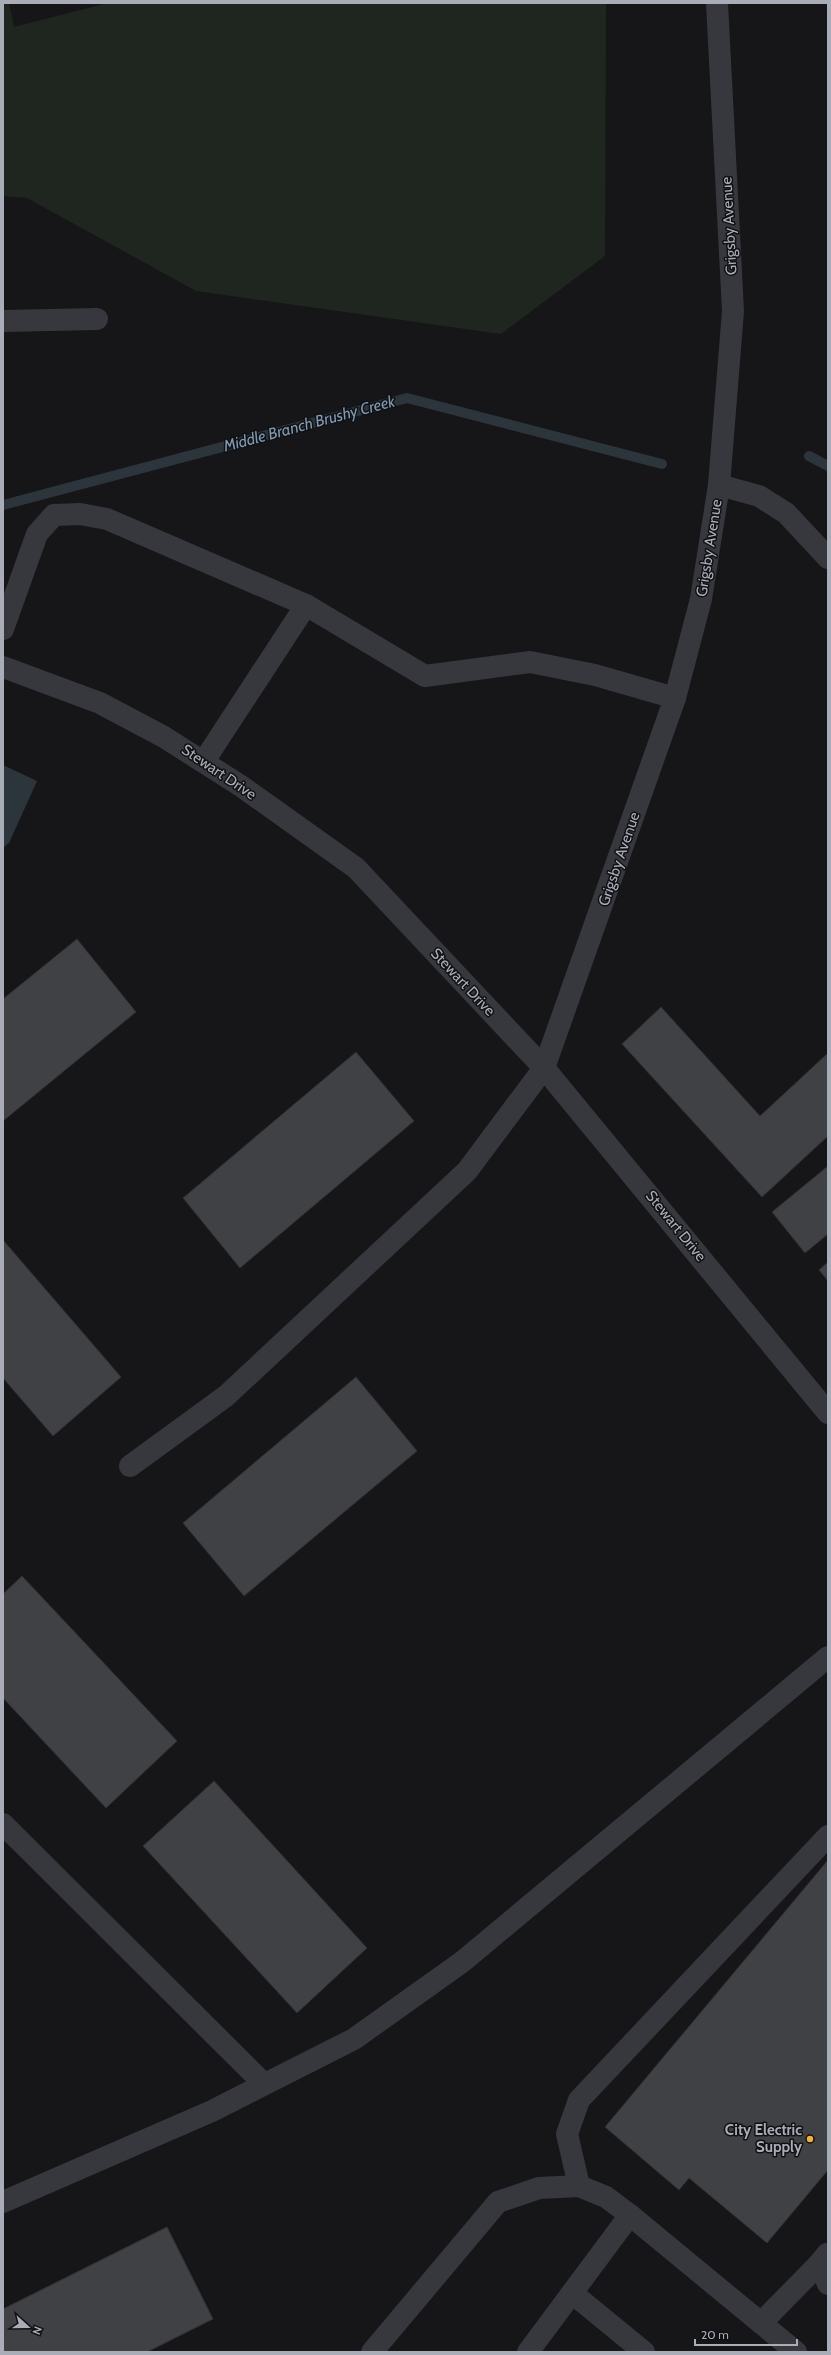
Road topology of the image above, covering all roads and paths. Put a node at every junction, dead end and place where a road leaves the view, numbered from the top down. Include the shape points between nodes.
1 (718, 3) edge
2 (97, 319) dead end
3 (3, 321) edge
4 (719, 485) junction
5 (828, 558) edge
6 (306, 605) junction
7 (3, 629) edge
8 (3, 667) edge
9 (675, 698) junction
10 (204, 761) junction
11 (544, 1068) junction
12 (828, 1413) edge
13 (130, 1466) dead end
14 (828, 1657) edge
15 (3, 1824) edge
16 (828, 1836) edge
17 (264, 2084) junction
18 (579, 2186) junction
19 (3, 2202) edge
20 (630, 2215) junction
21 (823, 2258) edge
22 (828, 2284) edge
23 (572, 2293) junction
24 (761, 2323) junction
25 (372, 2352) edge
26 (528, 2352) edge
27 (644, 2352) edge
28 (796, 2352) edge

1 - 4 street, Grigsby Avenue via 733,312
2 - 3 street
4 - 5 street via 759,496 786,513
4 - 9 street, Grigsby Avenue via 701,599
6 - 7 street via 107,519 80,514 54,516 38,534
6 - 9 street via 425,676 530,662 595,675
6 - 10 street
8 - 10 street, Stewart Drive via 100,703
9 - 11 street, Grigsby Avenue
10 - 11 street, Stewart Drive via 356,868
11 - 12 street, Stewart Drive
11 - 13 street, Grigsby Avenue via 467,1171 226,1396
14 - 17 street via 462,1962 354,2039
15 - 17 street
16 - 18 street via 579,2100 567,2134
17 - 19 street via 212,2111
18 - 20 street via 606,2197
18 - 25 street via 539,2188 498,2202
20 - 23 street
20 - 24 street
21 - 22 street
21 - 24 street
23 - 26 street
23 - 27 street
24 - 28 street

